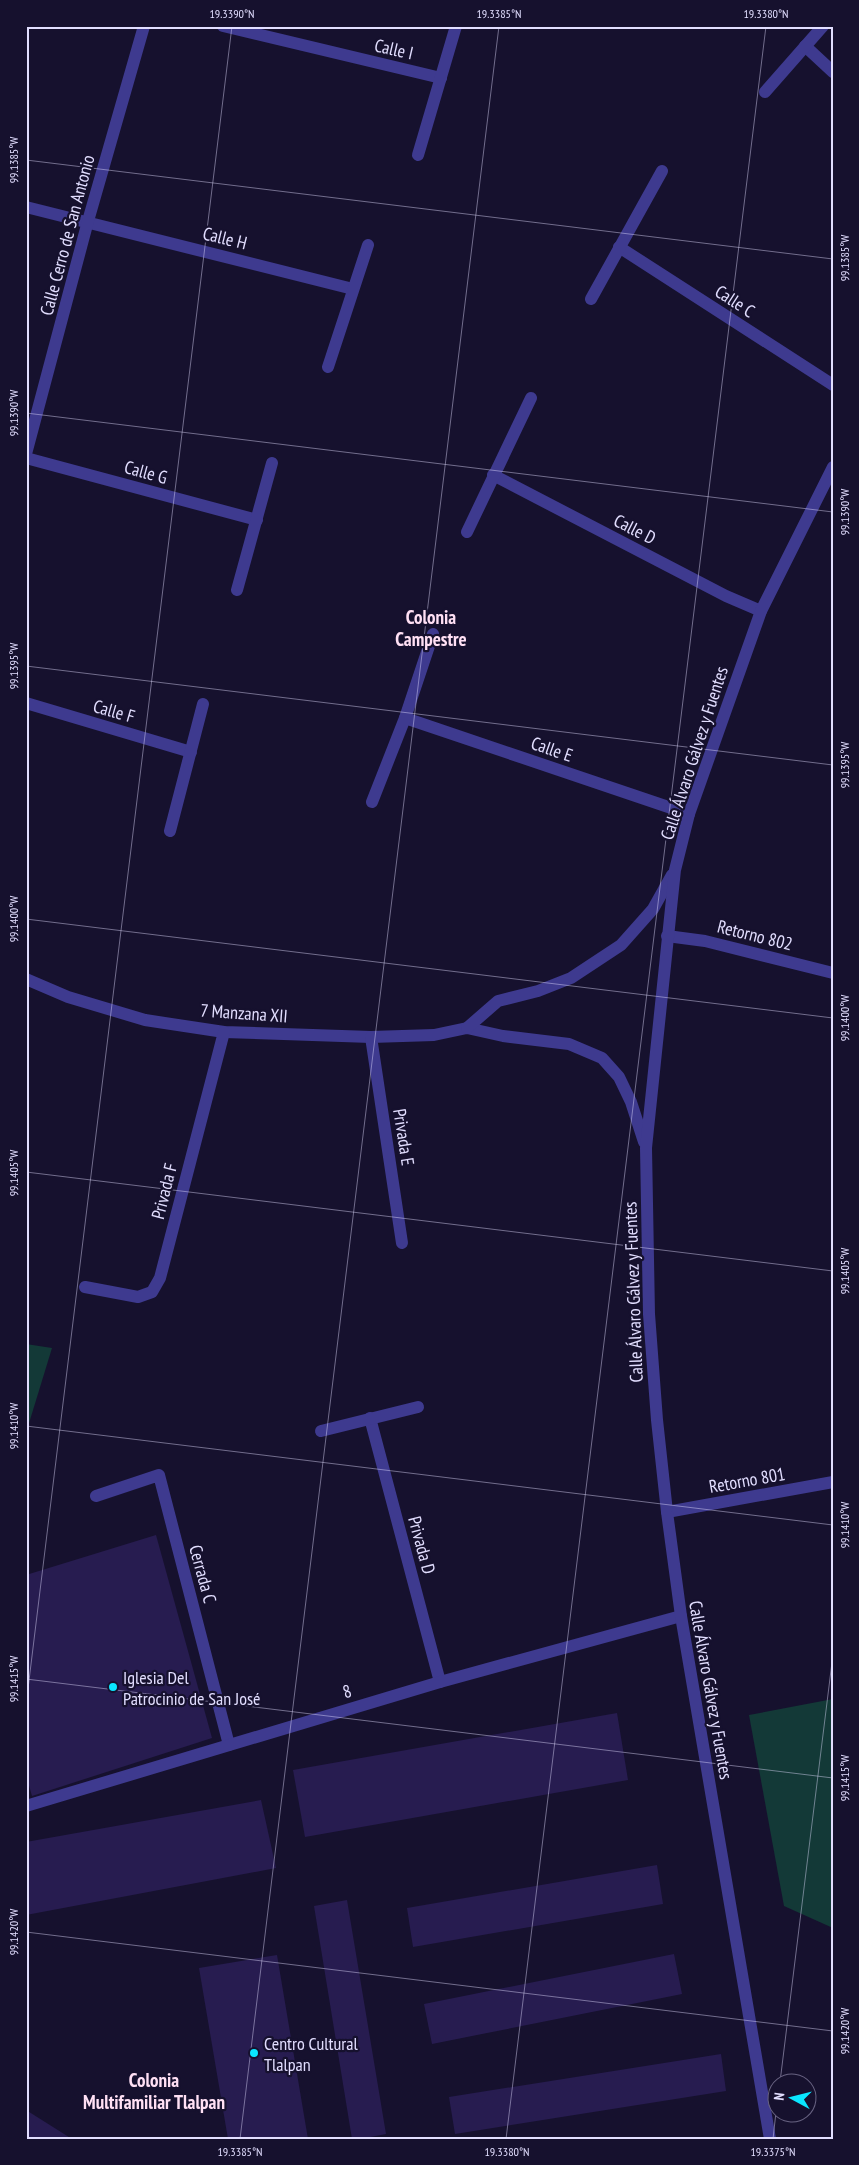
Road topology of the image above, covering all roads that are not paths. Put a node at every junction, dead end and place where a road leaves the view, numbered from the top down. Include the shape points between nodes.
1 (144, 26) edge
2 (224, 26) edge
3 (456, 26) edge
4 (823, 26) edge
5 (805, 46) junction
6 (833, 72) edge
7 (440, 78) junction
8 (765, 92) dead end
9 (418, 154) dead end
10 (662, 171) dead end
11 (26, 207) edge
12 (88, 221) junction
13 (368, 244) dead end
14 (619, 247) junction
15 (353, 289) junction
16 (592, 299) dead end
17 (328, 367) dead end
18 (833, 385) edge
19 (531, 398) dead end
20 (26, 454) edge
21 (26, 458) edge
22 (272, 463) dead end
23 (833, 467) edge
24 (493, 475) junction
25 (829, 484) edge
26 (257, 520) junction
27 (467, 532) dead end
28 (237, 590) dead end
29 (761, 611) junction
30 (432, 634) dead end
31 (26, 704) edge
32 (203, 704) dead end
33 (405, 718) junction
34 (191, 752) junction
35 (372, 802) dead end
36 (689, 814) junction
37 (170, 832) dead end
38 (675, 870) junction
39 (667, 936) junction
40 (833, 974) edge
41 (26, 979) edge
42 (467, 1028) junction
43 (224, 1032) junction
44 (371, 1036) junction
45 (646, 1148) junction
46 (402, 1243) dead end
47 (85, 1287) dead end
48 (418, 1407) dead end
49 (370, 1418) junction
50 (321, 1431) dead end
51 (833, 1482) edge
52 (96, 1496) dead end
53 (667, 1512) junction
54 (680, 1616) junction
55 (440, 1682) junction
56 (229, 1745) junction
57 (26, 1806) edge
58 (770, 2139) edge

1 - 12 street, Calle Cerro de San Antonio
2 - 7 street, Calle I
3 - 7 street
4 - 5 street
5 - 6 street
5 - 8 street
7 - 9 street
10 - 14 street
11 - 12 street, Calle H
12 - 15 street, Calle H
12 - 20 street, Calle Cerro de San Antonio
13 - 15 street
14 - 16 street
14 - 18 street, Calle C
15 - 17 street
19 - 24 street
21 - 26 street, Calle G
22 - 26 street
23 - 25 street, Calle Álvaro Gálvez y Fuentes
24 - 27 street
24 - 29 street, Calle D
25 - 29 street, Calle Álvaro Gálvez y Fuentes
26 - 28 street
29 - 36 street, Calle Álvaro Gálvez y Fuentes
30 - 33 street
31 - 34 street, Calle F
32 - 34 street
33 - 35 street
33 - 36 street, Calle E
34 - 37 street
36 - 38 street, Calle Álvaro Gálvez y Fuentes
38 - 39 street, Calle Álvaro Gálvez y Fuentes
38 - 42 street via 653,909 621,945 571,978 498,1001
39 - 40 street, Retorno 802 via 705,941
39 - 45 street, Calle Álvaro Gálvez y Fuentes
41 - 43 street, 7 Manzana XII via 68,997 145,1020
42 - 44 street, 7 Manzana XII via 434,1035
42 - 45 street via 570,1044 602,1058 619,1076
43 - 44 street, 7 Manzana XII
43 - 47 street, Privada F via 160,1278 152,1292 138,1296
44 - 46 street, Privada E
45 - 53 street, Calle Álvaro Gálvez y Fuentes via 649,1314
48 - 49 street
49 - 50 street
49 - 55 street, Privada D
51 - 53 street, Retorno 801
52 - 56 street, Cerrada C via 159,1475
53 - 54 street, Calle Álvaro Gálvez y Fuentes
54 - 55 street, 8
54 - 58 street, Calle Álvaro Gálvez y Fuentes
55 - 56 street, 8
56 - 57 street, 8

